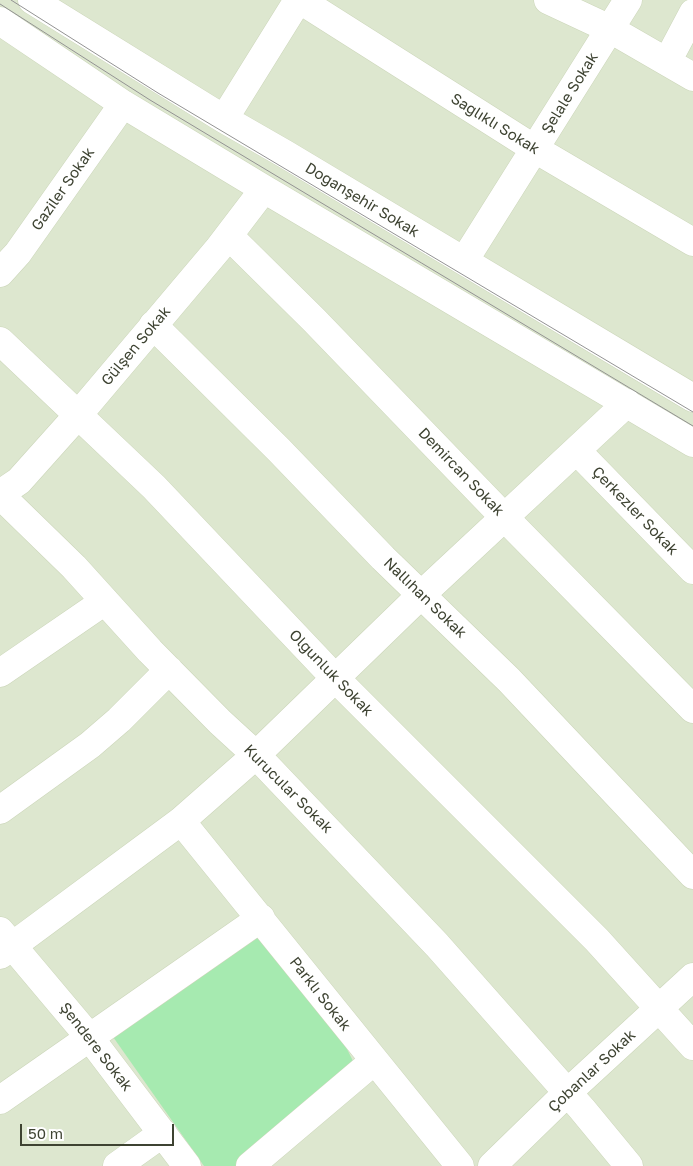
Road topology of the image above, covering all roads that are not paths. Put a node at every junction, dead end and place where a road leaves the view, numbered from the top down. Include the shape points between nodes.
1 (32, 0) edge
2 (299, 0) edge
3 (548, 0) edge
4 (628, 0) edge
5 (693, 13) edge
6 (0, 21) edge
7 (610, 29) junction
8 (667, 62) junction
9 (693, 78) edge
10 (124, 104) junction
11 (224, 119) junction
12 (535, 150) junction
13 (264, 189) junction
14 (229, 236) junction
15 (693, 242) edge
16 (464, 261) junction
17 (0, 273) edge
18 (154, 325) junction
19 (0, 341) edge
20 (693, 398) edge
21 (627, 404) junction
22 (78, 415) junction
23 (693, 443) edge
24 (577, 451) junction
25 (0, 494) edge
26 (504, 517) junction
27 (693, 570) edge
28 (421, 595) junction
29 (105, 601) junction
30 (169, 670) junction
31 (0, 673) edge
32 (336, 679) junction
33 (693, 708) edge
34 (256, 755) junction
35 (0, 810) edge
36 (181, 821) junction
37 (693, 874) edge
38 (261, 918) junction
39 (4, 944) edge
40 (693, 977) edge
41 (659, 1008) junction
42 (90, 1038) junction
43 (693, 1046) edge
44 (374, 1061) junction
45 (568, 1093) junction
46 (0, 1100) edge
47 (163, 1133) junction
48 (117, 1166) edge
49 (187, 1166) edge
50 (250, 1166) edge
51 (460, 1166) edge
52 (492, 1166) edge
53 (629, 1166) edge

1 - 11 street, Doğanşehir Sokak
2 - 11 street
2 - 12 street, Sağlıklı Sokak
3 - 7 street
4 - 7 street, Şelale Sokak
5 - 8 street
6 - 10 street
7 - 8 street
7 - 12 street, Şelale Sokak
8 - 9 street
10 - 13 street
10 - 17 street, Gaziler Sokak via 18,253
11 - 16 street, Doğanşehir Sokak
12 - 15 street, Sağlıklı Sokak
12 - 16 street, Şelale Sokak
13 - 14 street, Gülşen Sokak
13 - 21 street
14 - 18 street, Gülşen Sokak
14 - 26 street, Demircan Sokak
16 - 20 street, Doğanşehir Sokak
18 - 22 street, Gülşen Sokak
18 - 28 street, Nallıhan Sokak
19 - 22 street, Olgunluk Sokak
21 - 23 street
21 - 24 street
22 - 25 street, Gülşen Sokak via 19,481
22 - 32 street, Olgunluk Sokak via 154,488
24 - 26 street
24 - 27 street, Çerkezler Sokak
25 - 29 street, Kurucular Sokak
26 - 28 street
26 - 33 street, Demircan Sokak
28 - 32 street
28 - 37 street, Nallıhan Sokak via 509,680
29 - 30 street, Kurucular Sokak
29 - 31 street
30 - 34 street, Kurucular Sokak
30 - 35 street via 90,745
32 - 34 street
32 - 41 street, Olgunluk Sokak via 597,940
34 - 36 street
34 - 45 street, Kurucular Sokak via 438,945
36 - 38 street, Parklı Sokak
36 - 39 street
38 - 42 street
38 - 44 street, Parklı Sokak
39 - 42 street, Şendere Sokak
40 - 41 street, Çobanlar Sokak
41 - 43 street, Olgunluk Sokak
41 - 45 street, Çobanlar Sokak
42 - 46 street
42 - 47 street, Şendere Sokak
44 - 50 street
44 - 51 street, Parklı Sokak
45 - 52 street, Çobanlar Sokak
45 - 53 street, Kurucular Sokak
47 - 48 street
47 - 49 street, Şendere Sokak

